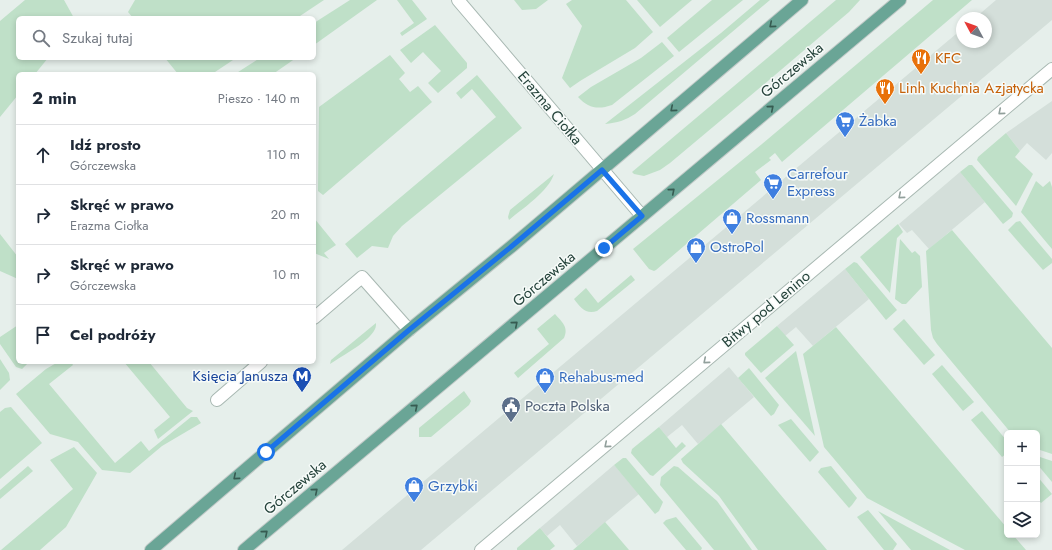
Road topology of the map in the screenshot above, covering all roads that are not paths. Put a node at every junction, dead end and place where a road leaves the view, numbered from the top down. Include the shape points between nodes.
1 (458, 0) edge
2 (802, 0) edge
3 (900, 0) edge
4 (1052, 69) edge
5 (602, 170) junction
6 (642, 216) junction
7 (316, 316) edge
8 (409, 330) junction
9 (259, 364) edge
10 (216, 400) dead end
11 (151, 550) edge
12 (244, 550) edge
13 (481, 550) edge

1 - 5 street, Erazma Ciołka
2 -> 5 main road
6 -> 3 main road, Górczewska
4 -> 13 street, Bitwy pod Lenino
5 - 6 street, Erazma Ciołka
5 - 8 main road
12 -> 6 main road, Górczewska
7 - 8 street via 362,277
8 -> 11 main road
9 - 10 street

